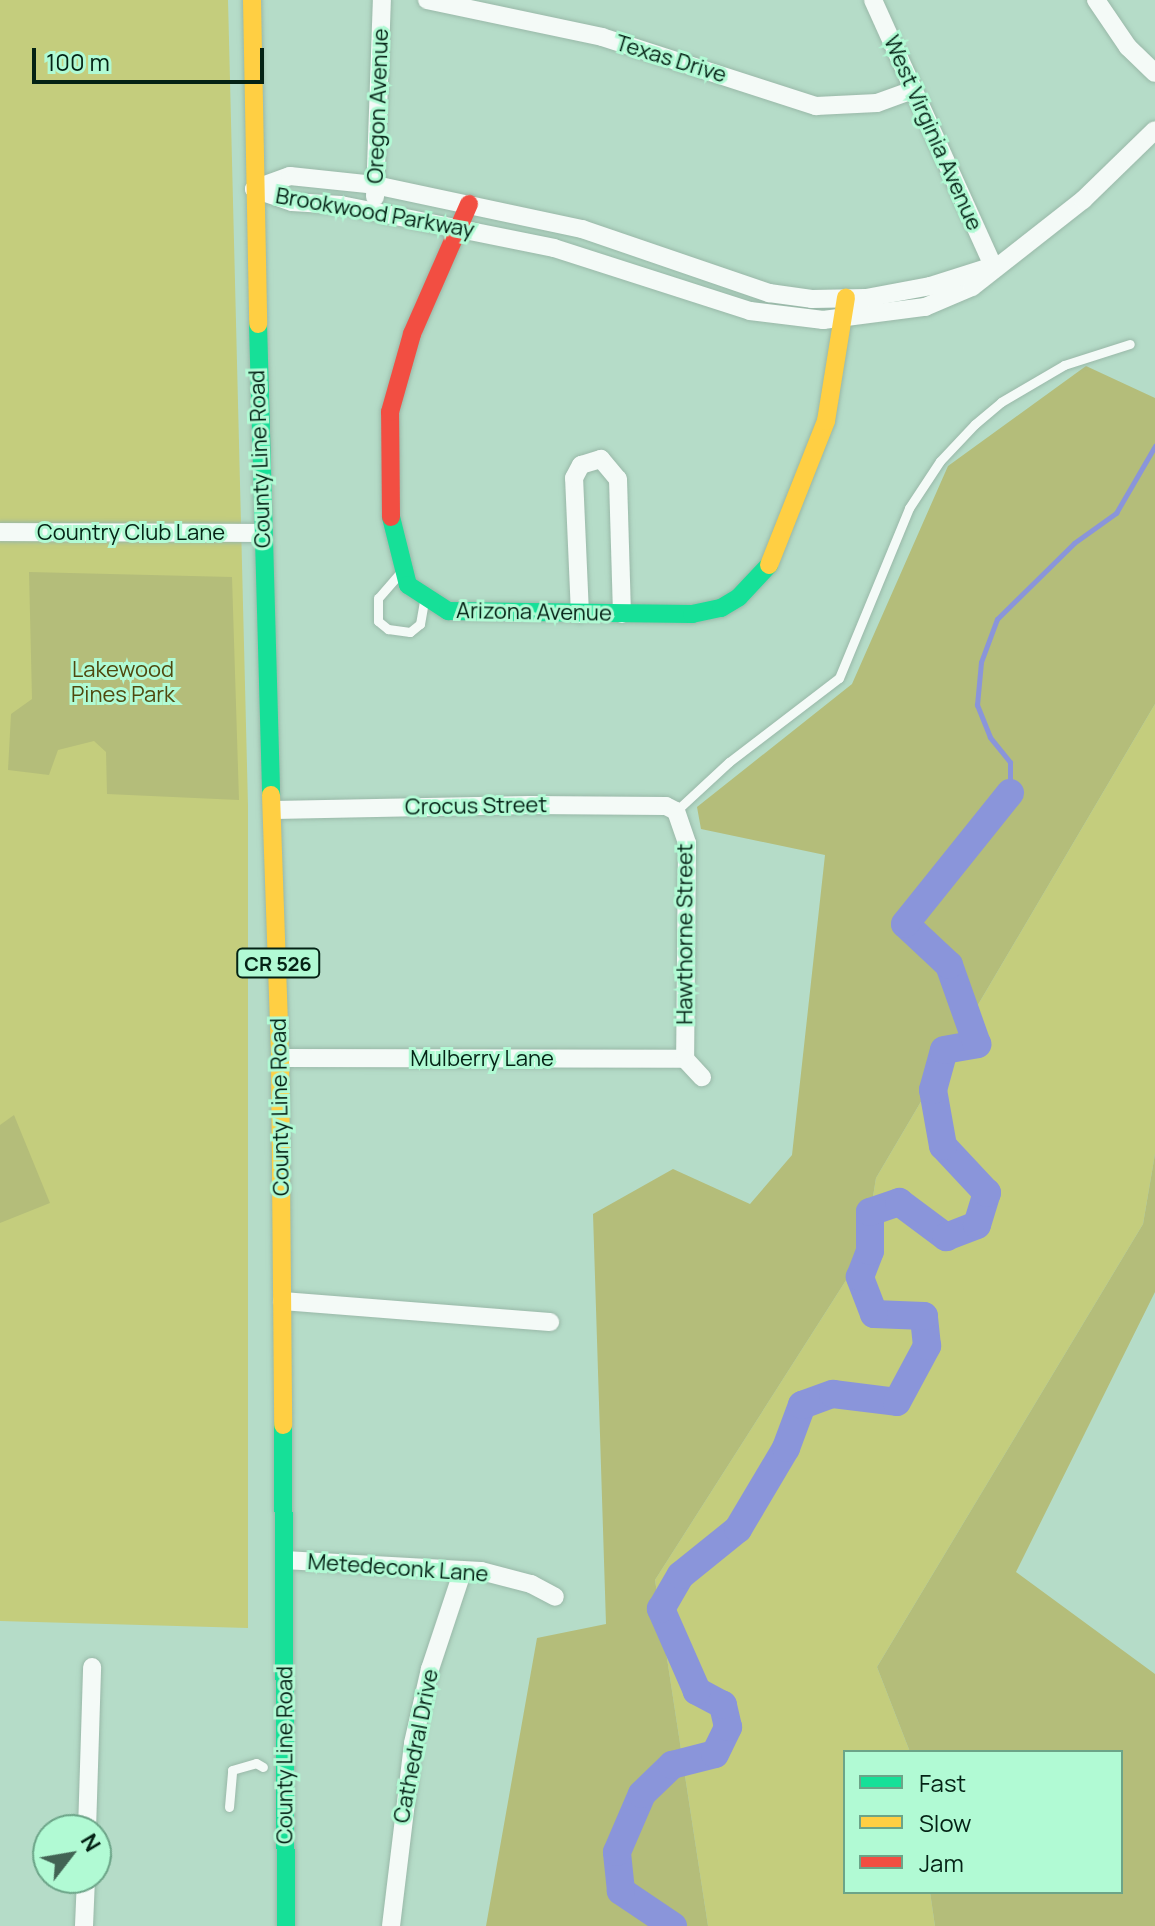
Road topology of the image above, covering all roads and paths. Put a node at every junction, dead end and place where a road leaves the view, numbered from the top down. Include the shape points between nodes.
1 (252, 0) edge
2 (382, 0) edge
3 (427, 0) edge
4 (873, 0) edge
5 (1096, 0) edge
6 (1155, 73) edge
7 (912, 90) junction
8 (1155, 130) edge
9 (375, 185) junction
10 (254, 189) junction
11 (469, 204) junction
12 (374, 212) junction
13 (460, 228) junction
14 (993, 266) junction
15 (846, 298) junction
16 (844, 318) junction
17 (1130, 344) dead end
18 (0, 532) edge
19 (262, 533) junction
20 (402, 571) junction
21 (425, 600) junction
22 (580, 614) junction
23 (622, 614) junction
24 (274, 810) junction
25 (676, 811) junction
26 (280, 1058) junction
27 (685, 1059) junction
28 (702, 1077) dead end
29 (282, 1301) junction
30 (550, 1322) dead end
31 (284, 1560) junction
32 (463, 1570) junction
33 (555, 1597) dead end
34 (92, 1667) dead end
35 (285, 1767) junction
36 (229, 1807) dead end
37 (87, 1814) edge
38 (85, 1894) edge
39 (84, 1926) edge
40 (286, 1926) edge
41 (391, 1926) edge

1 - 10 main road, County Line Road / CR 526
2 - 9 street, Oregon Avenue
3 - 7 street, Texas Drive via 602,37 816,106 877,103
4 - 7 street, West Virginia Avenue
5 - 6 street via 1128,47
7 - 14 street, West Virginia Avenue
8 - 14 street, Brookwood Parkway via 1083,200
9 - 10 street, Brookwood Parkway via 290,176
9 - 11 street, Brookwood Parkway
9 - 12 street, Oregon Avenue
10 - 12 street, Brookwood Parkway via 292,202
10 - 19 main road, County Line Road / CR 526
11 - 13 main road, Arizona Avenue
11 - 15 street, Brookwood Parkway via 582,229 769,293
12 - 13 street, Brookwood Parkway
13 - 16 street, Brookwood Parkway via 554,248 750,311 788,319
13 - 20 main road, Arizona Avenue via 412,334 390,412 391,516
14 - 15 street, Brookwood Parkway via 930,286
14 - 16 street, Brookwood Parkway via 972,287 925,307
15 - 16 main road, Arizona Avenue
16 - 23 main road, Arizona Avenue via 826,421 767,570 721,608 692,614
17 - 25 lane via 1064,365 975,424 940,461 909,508 839,678 729,762
18 - 19 street, Country Club Lane
19 - 24 main road, County Line Road / CR 526
20 - 21 main road, Arizona Avenue
20 - 21 lane via 378,598 378,621 388,629 410,632 420,624
21 - 22 main road, Arizona Avenue via 462,612
22 - 23 main road, Arizona Avenue
22 - 23 street via 574,478 581,465 601,459 618,479
24 - 25 street, Crocus Street via 529,805 666,806
24 - 26 main road, County Line Road / CR 526
25 - 27 street, Hawthorne Street via 687,843
26 - 27 street, Mulberry Lane
26 - 29 main road, County Line Road / CR 526
27 - 28 street
29 - 30 street
29 - 31 main road, County Line Road / CR 526
31 - 32 street, Metedeconk Lane
31 - 35 main road, County Line Road / CR 526
32 - 33 street, Metedeconk Lane via 531,1584
32 - 41 street, Cathedral Drive via 430,1669 413,1743
34 - 37 street
35 - 36 lane via 238,1767 229,1775
35 - 40 main road, County Line Road / CR 526
38 - 39 street

